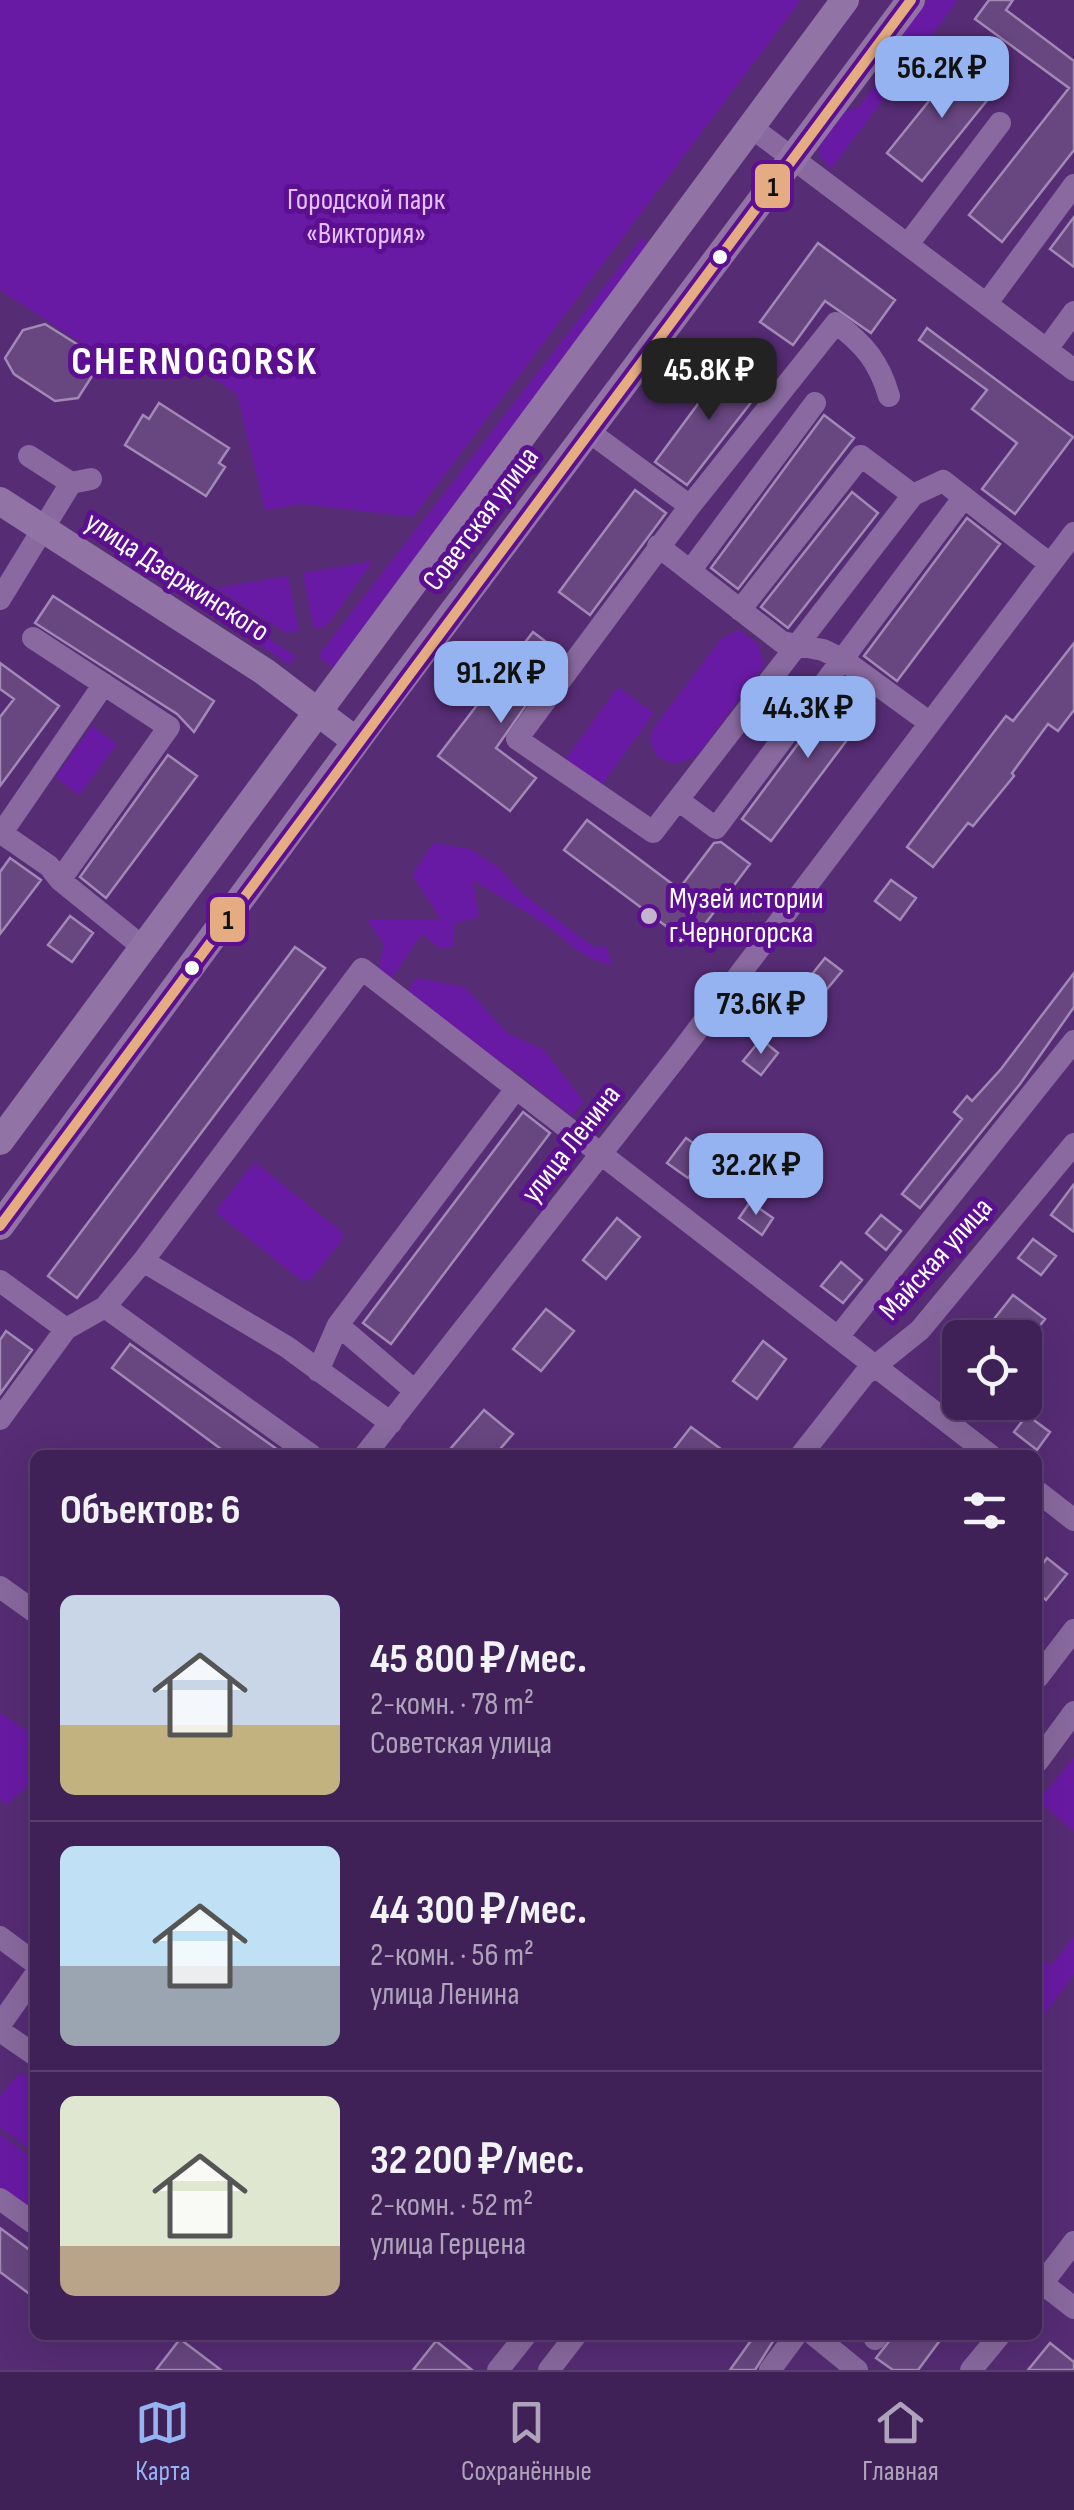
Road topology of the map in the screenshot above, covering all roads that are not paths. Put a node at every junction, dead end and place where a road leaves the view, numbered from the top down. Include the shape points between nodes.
1 (846, 0) edge
2 (911, 0) edge
3 (1000, 123) dead end
4 (751, 127) junction
5 (792, 158) junction
6 (1074, 186) edge
7 (908, 244) junction
8 (988, 303) junction
9 (1074, 312) edge
10 (1046, 349) junction
11 (1074, 370) edge
12 (889, 396) dead end
13 (815, 403) dead end
14 (588, 431) junction
15 (29, 456) dead end
16 (913, 496) junction
17 (964, 496) junction
18 (0, 501) edge
19 (690, 506) junction
20 (43, 529) junction
21 (1074, 533) edge
22 (658, 546) junction
23 (1050, 564) junction
24 (690, 571) junction
25 (0, 600) edge
26 (740, 610) junction
27 (33, 638) dead end
28 (800, 646) junction
29 (842, 659) junction
30 (104, 684) junction
31 (317, 710) junction
32 (930, 723) junction
33 (356, 741) junction
34 (678, 800) junction
35 (2, 831) edge
36 (60, 880) junction
37 (144, 948) junction
38 (1074, 1042) edge
39 (516, 1090) junction
40 (9, 1111) edge
41 (0, 1141) edge
42 (1074, 1144) edge
43 (602, 1152) junction
44 (0, 1226) edge
45 (142, 1261) junction
46 (0, 1281) edge
47 (105, 1307) junction
48 (338, 1325) junction
49 (66, 1329) junction
50 (838, 1338) junction
51 (875, 1365) junction
52 (318, 1370) junction
53 (415, 1391) junction
54 (0, 1419) edge
55 (391, 1422) junction
56 (305, 1450) edge
57 (369, 1450) edge
58 (805, 1450) edge
59 (984, 1450) edge
60 (1042, 1495) edge
61 (1074, 1520) edge
62 (0, 1586) edge
63 (30, 1608) edge
64 (1074, 1630) edge
65 (1042, 1671) edge
66 (1074, 1712) edge
67 (1042, 1756) edge
68 (0, 1937) edge
69 (30, 1959) edge
70 (30, 1984) edge
71 (5, 2032) edge
72 (30, 2050) edge
73 (0, 2199) edge
74 (30, 2220) edge
75 (1074, 2242) edge
76 (1042, 2280) edge
77 (1042, 2286) edge
78 (1074, 2308) edge
79 (522, 2340) edge
80 (572, 2340) edge
81 (792, 2340) edge
82 (820, 2340) edge
83 (996, 2340) edge
84 (498, 2370) edge
85 (549, 2370) edge
86 (770, 2370) edge
87 (858, 2370) edge
88 (971, 2370) edge

1 - 4 main road, Советская улица
2 - 5 main road, Советская улица
3 - 7 street
4 - 5 street
4 - 31 main road, Советская улица
5 - 7 street
5 - 14 main road, Советская улица
6 - 8 street
7 - 8 street
8 - 10 street
9 - 10 street
10 - 11 street
12 - 19 street via 864,344 836,323
13 - 24 street
14 - 19 street
14 - 33 main road, Советская улица
15 - 20 street via 81,481
16 - 17 street via 944,481
16 - 26 street via 860,456
16 - 28 street
17 - 23 street
17 - 29 street
18 - 20 main road, улица Дзержинского
19 - 22 street
20 - 25 street
20 - 31 main road, улица Дзержинского
21 - 23 street, улица Ленина
22 - 24 street
22 - 34 street via 517,739 653,832
23 - 32 street, улица Ленина
24 - 26 street
26 - 28 street via 782,642
27 - 30 street
28 - 29 street
28 - 34 street
29 - 32 street
29 - 34 street via 716,828
30 - 35 street
30 - 36 street via 169,727
31 - 33 main road, улица Дзержинского
31 - 37 main road, Советская улица
32 - 43 street, улица Ленина
33 - 44 main road, Советская улица
35 - 36 street
36 - 37 street
37 - 40 main road, Советская улица
38 - 50 street, Майская улица
39 - 43 street
39 - 45 street via 362,969
39 - 48 street
40 - 41 main road, Советская улица
42 - 51 street, Майская улица via 920,1330
43 - 50 street
43 - 53 street, улица Ленина
45 - 47 street
45 - 52 street
46 - 49 street
47 - 49 street
47 - 56 street
48 - 52 street
48 - 53 street
49 - 54 street
50 - 51 street
51 - 58 street, Майская улица
51 - 59 street
52 - 55 street
53 - 55 street, улица Ленина
55 - 57 street, улица Ленина
60 - 61 street
62 - 63 street
64 - 65 street
66 - 67 street
68 - 69 street
70 - 71 street
71 - 72 street
73 - 74 street
75 - 76 street
77 - 78 street
79 - 84 street
80 - 85 street
81 - 86 street
82 - 87 street
83 - 88 street

